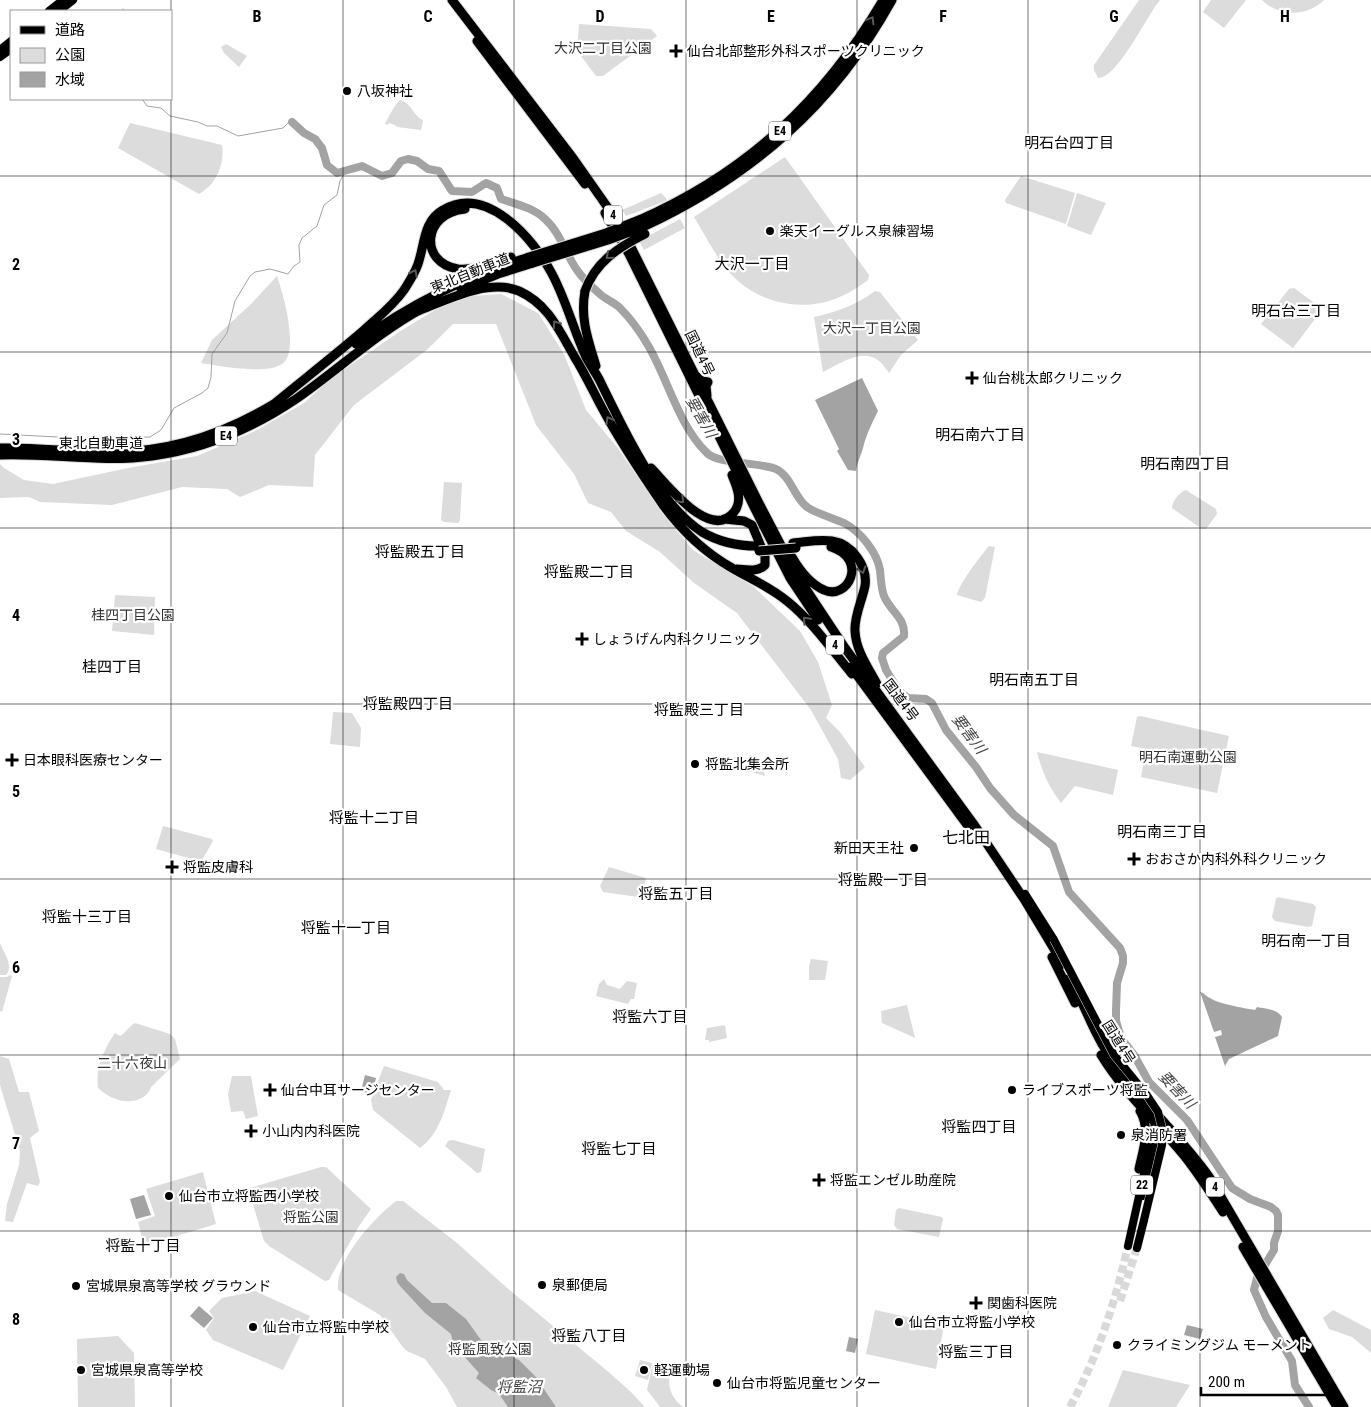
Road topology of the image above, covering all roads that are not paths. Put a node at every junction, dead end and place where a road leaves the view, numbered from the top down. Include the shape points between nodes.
1 (63, 0) edge
2 (73, 0) edge
3 (445, 0) edge
4 (452, 0) edge
5 (883, 0) edge
6 (892, 0) edge
7 (50, 10) edge
8 (60, 10) edge
9 (10, 42) edge
10 (0, 50) edge
11 (642, 227) junction
12 (530, 258) junction
13 (418, 311) junction
14 (581, 366) junction
15 (600, 381) junction
16 (274, 404) junction
17 (0, 448) edge
18 (636, 452) junction
19 (728, 454) junction
20 (0, 455) edge
21 (734, 466) junction
22 (664, 505) junction
23 (760, 506) junction
24 (724, 519) junction
25 (794, 546) junction
26 (758, 549) junction
27 (732, 568) junction
28 (883, 711) junction
29 (902, 725) junction
30 (975, 826) junction
31 (1128, 1091) junction
32 (1159, 1121) junction
33 (1139, 1168) dead end
34 (1263, 1275) junction
35 (1337, 1407) edge
36 (1344, 1407) edge

1 - 7 main road
2 - 8 main road
3 - 19 highway, 国道4号 / 4 via 610,221
4 - 19 highway, 国道4号 / 4 via 568,151 620,225 707,399
11 -> 5 highway, 東北自動車道 / E4 via 726,173 784,127 828,80
6 - 11 highway, 東北自動車道 / E4 via 864,46 819,102 779,141 741,172
9 - 10 main road
11 - 12 highway, 東北自動車道 / E4, bridge via 570,244
11 - 12 highway, 東北自動車道 / E4, bridge via 608,240
11 -> 15 highway, bridge via 597,268 585,291 585,331
12 - 13 highway, 東北自動車道 / E4
12 - 14 highway via 458,269 448,266 436,256 432,249 432,230 442,217 456,210 470,209 486,213 513,230 542,266 558,296 580,354
12 - 16 highway, 東北自動車道 / E4 via 469,278 414,305 382,324
14 -> 13 highway via 550,315 518,290 485,288
13 - 20 highway, 東北自動車道 / E4 via 373,340 295,400 258,422 216,440 177,452 130,459
22 -> 14 highway via 612,426
16 -> 15 highway via 396,300 415,272 430,220 449,206 466,203 496,211 535,246 552,272 586,357
15 - 18 highway
16 - 17 highway, 東北自動車道 / E4 via 214,434 152,449 108,452
18 -> 24 highway via 700,516
18 - 26 highway via 669,500 701,531 729,543
19 - 21 highway
21 - 23 highway, 国道4号 / 4
21 - 24 highway via 739,498 734,512
21 - 28 highway, 国道4号 / 4 via 790,578
22 - 26 highway via 686,528 709,542
22 - 27 highway via 698,545
23 - 25 highway via 795,562 812,581 830,592 840,590 848,583 852,567 845,553 826,546
23 - 29 highway, 国道4号 / 4 via 818,610
24 - 27 highway via 752,525 766,560 759,569
25 - 26 highway
25 -> 29 highway via 834,541 848,548 858,559 865,574 865,583 855,625 856,642
28 -> 27 highway via 788,601
28 - 31 highway, 国道4号 / 4 via 999,870 1050,954 1101,1055
29 - 30 highway, 国道4号 / 4
30 - 32 highway, 国道4号 / 4 via 1056,951 1106,1051
30 - 32 main road, 22, bridge via 998,853 1054,940 1114,1055 1158,1112 1162,1145 1144,1220 1132,1247
31 - 32 highway, 国道4号 / 4
31 - 33 highway via 1146,1125
32 - 34 highway, 国道4号 / 4 via 1225,1214
34 - 35 highway, 国道4号 / 4
34 - 36 highway, 国道4号 / 4

